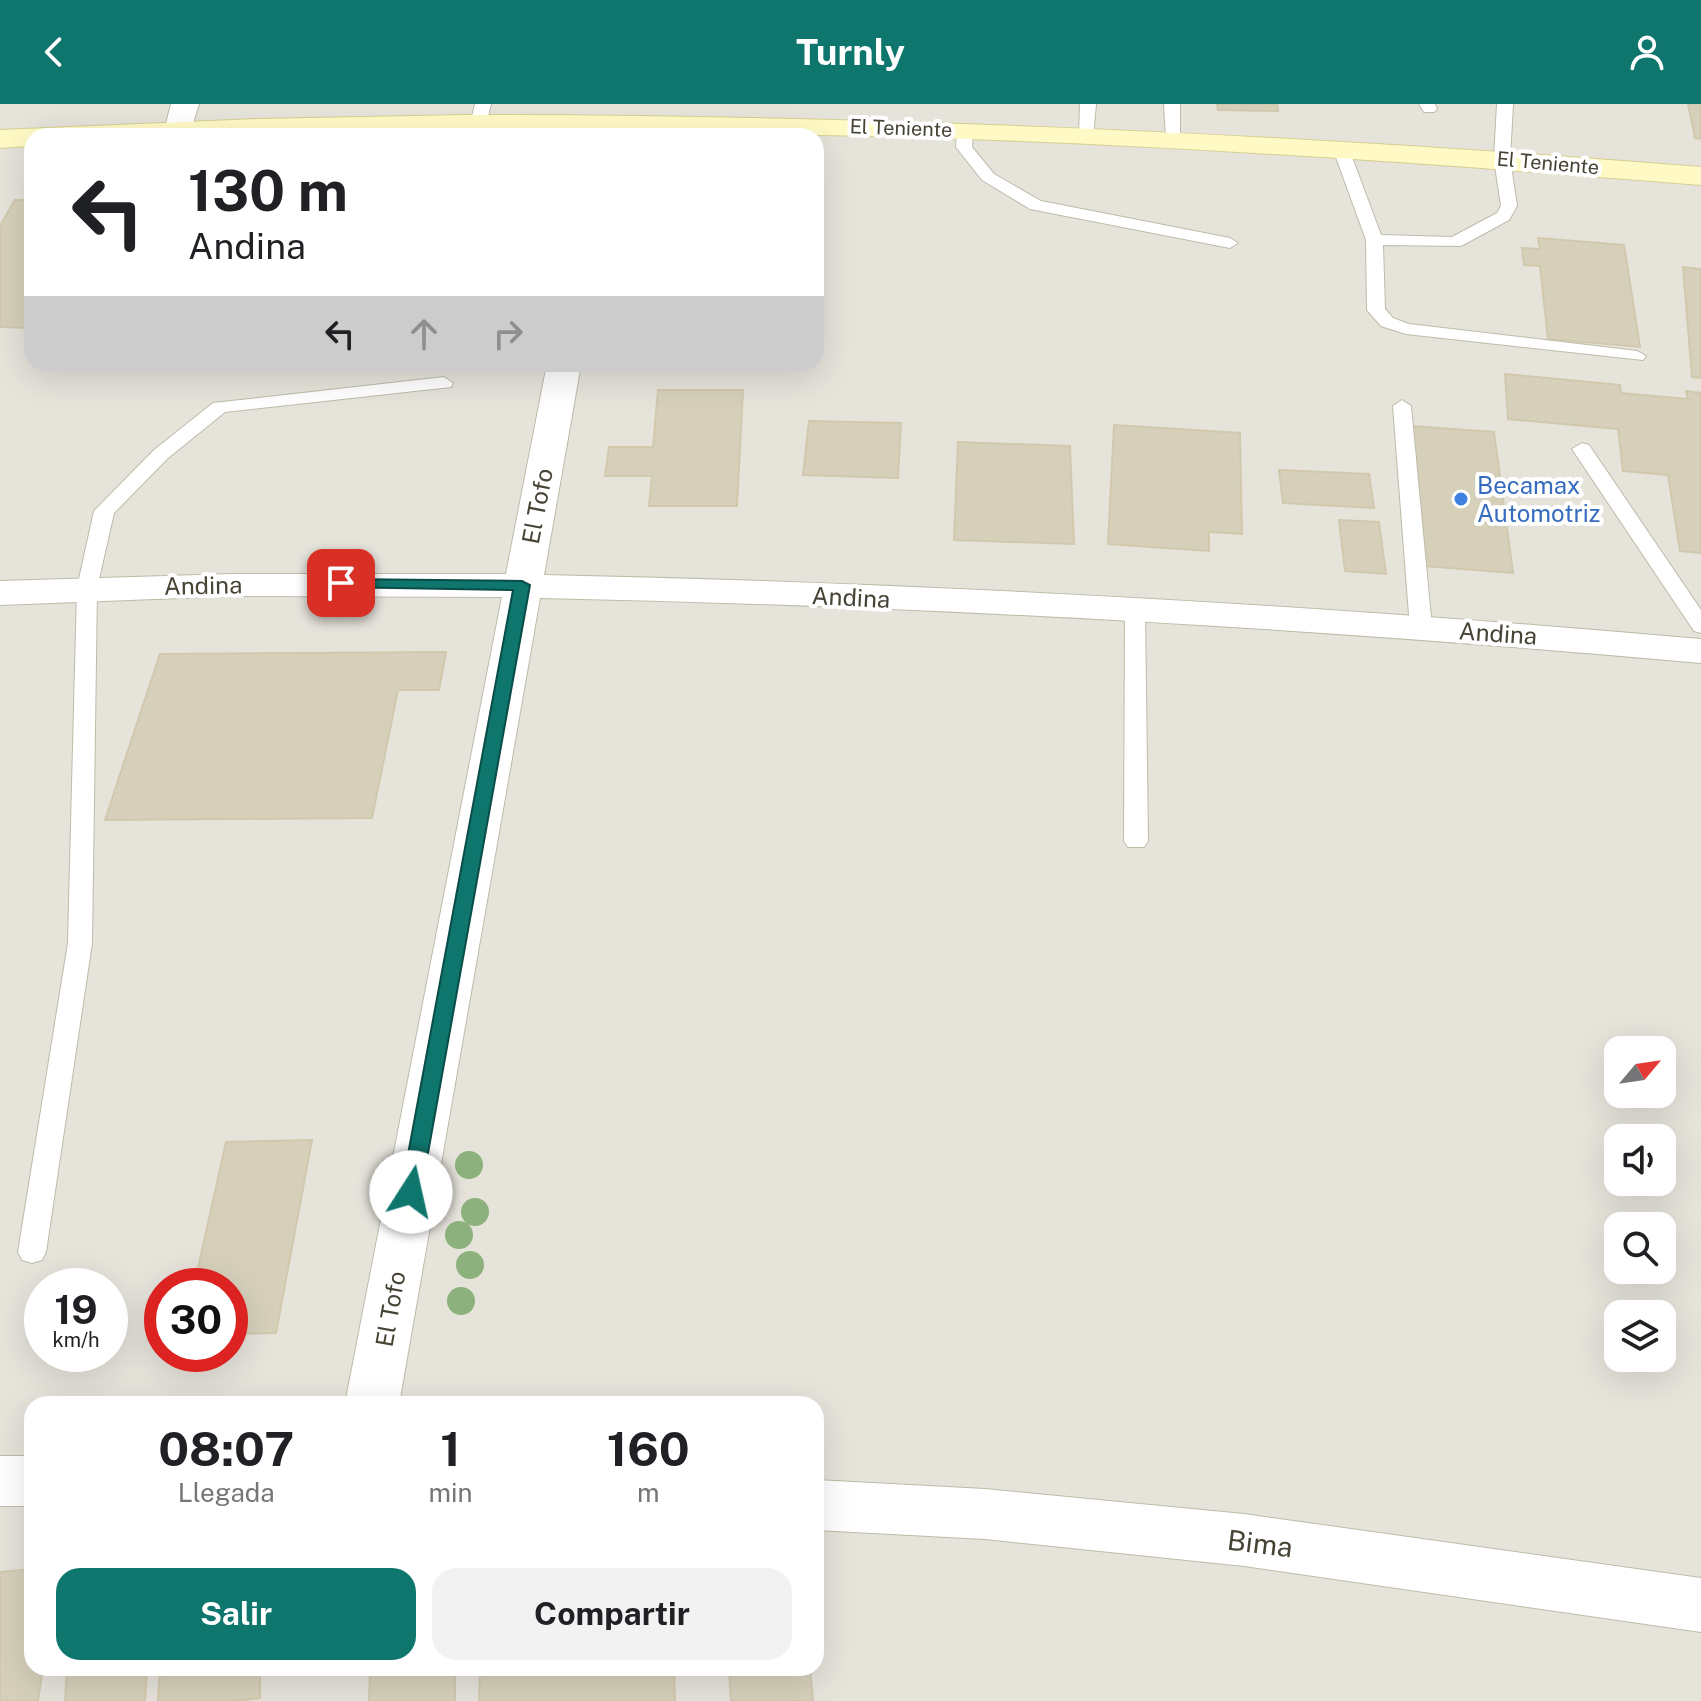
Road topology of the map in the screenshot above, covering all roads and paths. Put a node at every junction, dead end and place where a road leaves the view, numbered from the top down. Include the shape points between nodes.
1 (1088, 104) edge
2 (1172, 104) edge
3 (1505, 104) edge
4 (480, 114) edge
5 (182, 117) edge
6 (107, 128) edge
7 (592, 128) edge
8 (824, 130) edge
9 (965, 130) junction
10 (1087, 135) junction
11 (24, 138) edge
12 (0, 139) edge
13 (1174, 139) junction
14 (1341, 149) junction
15 (1502, 159) junction
16 (1701, 176) edge
17 (1374, 240) junction
18 (1230, 243) dead end
19 (1637, 356) dead end
20 (562, 372) edge
21 (444, 383) dead end
22 (1402, 406) dead end
23 (1582, 449) dead end
24 (522, 585) junction
25 (87, 588) junction
26 (0, 593) edge
27 (1135, 611) junction
28 (1701, 626) edge
29 (1421, 628) junction
30 (1701, 651) edge
31 (1136, 841) dead end
32 (32, 1252) dead end
33 (373, 1396) edge
34 (0, 1481) edge
35 (24, 1481) edge
36 (824, 1505) edge
37 (1701, 1605) edge

1 - 10 lane
2 - 13 lane
3 - 15 lane
4 - 5 main road, El Teniente
4 - 7 main road, El Teniente
5 - 6 main road, El Teniente
8 - 9 main road, El Teniente
9 - 10 main road, El Teniente
9 - 18 lane via 964,147 988,177 1036,205
10 - 13 main road, El Teniente
11 - 12 main road
13 - 14 main road, El Teniente
14 - 15 main road, El Teniente
14 - 17 lane
15 - 16 main road, El Teniente
15 - 17 lane via 1509,206 1487,227 1455,242
17 - 19 lane via 1376,310 1387,322 1406,329
20 - 24 street, El Tofo
21 - 25 lane via 220,407 161,454 104,511
22 - 29 lane
23 - 28 lane
24 - 25 street, Andina
24 - 27 street, Andina
24 - 33 street, El Tofo
25 - 26 street, Andina
25 - 32 lane via 80,943
27 - 29 street, Andina
27 - 31 lane
29 - 30 street, Andina
34 - 35 street
36 - 37 street, Bima via 985,1514 1244,1540

